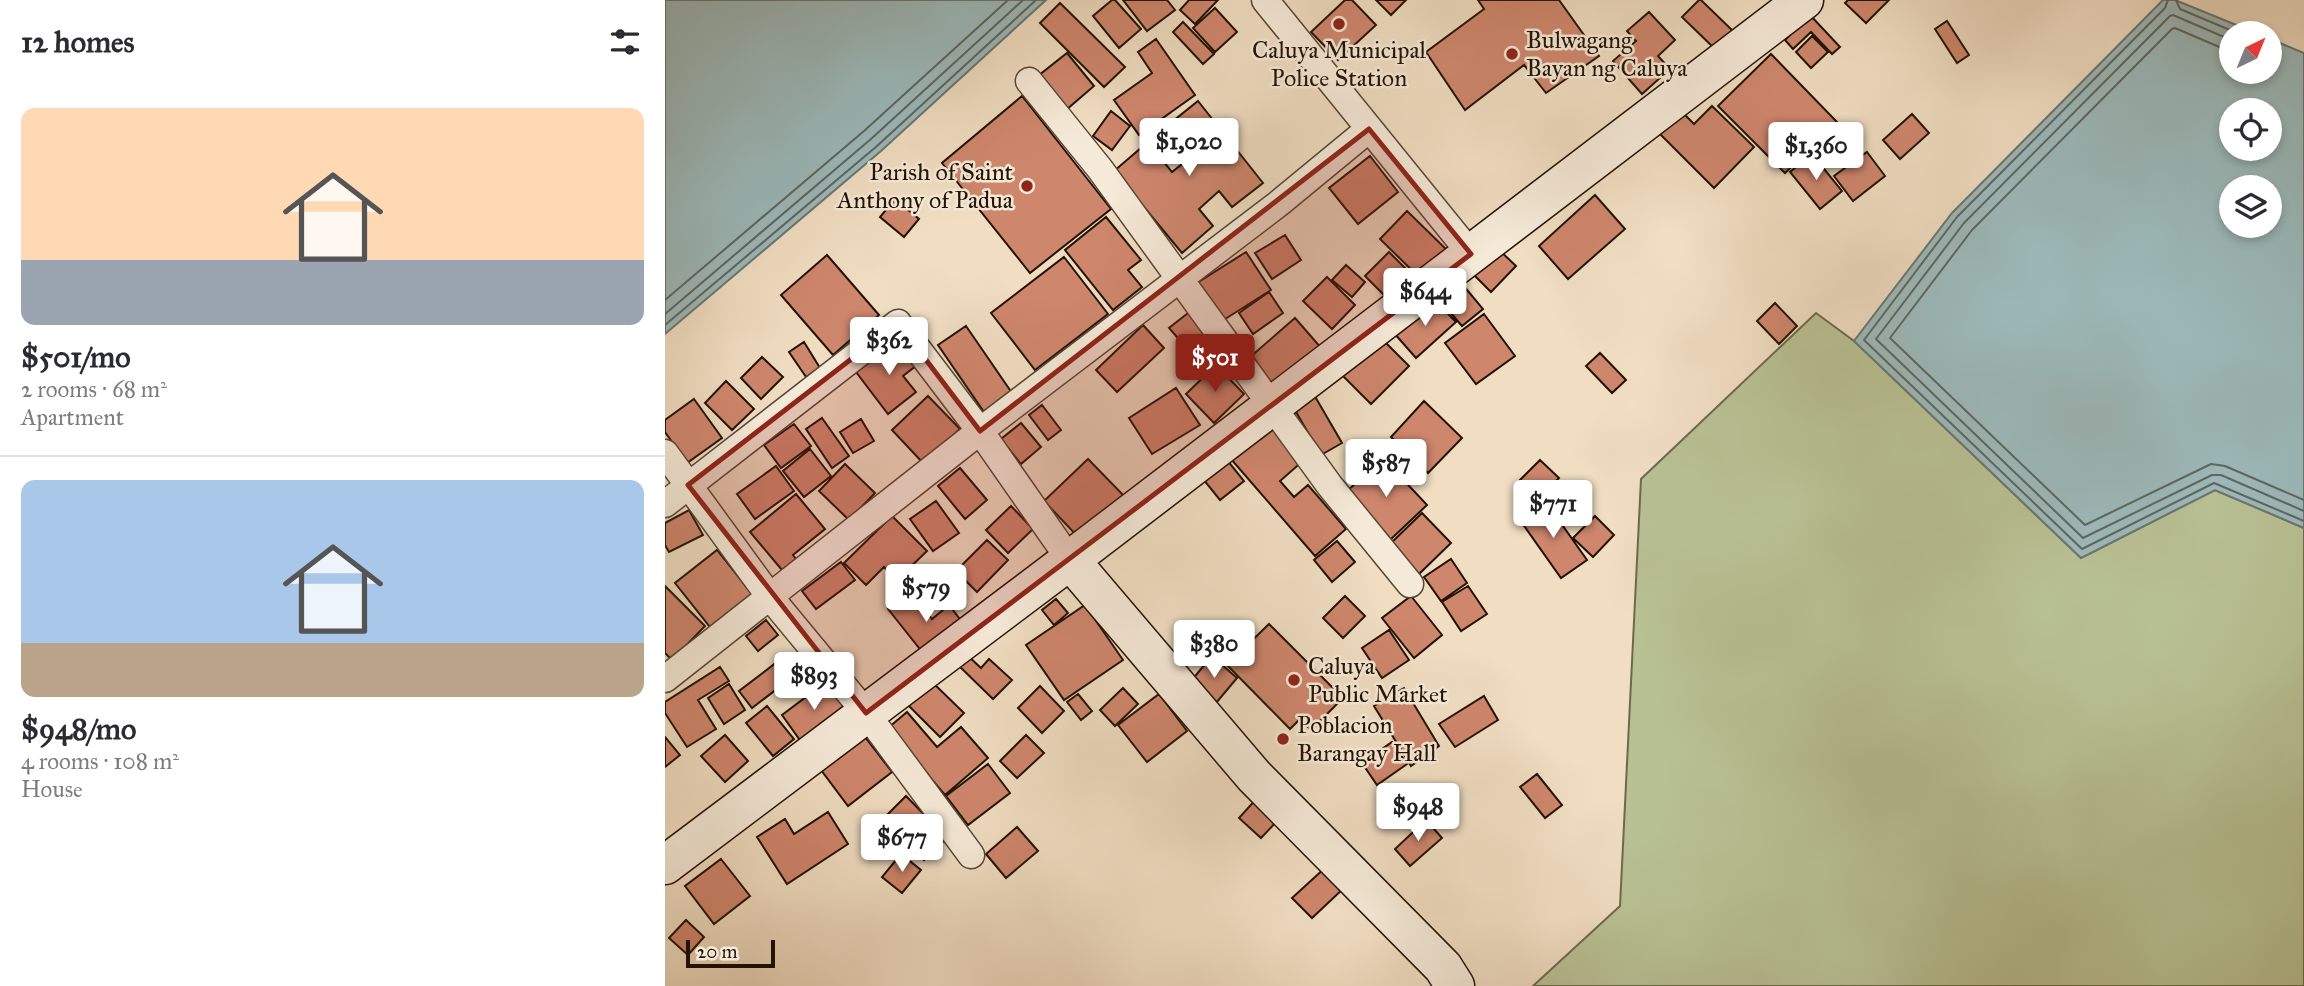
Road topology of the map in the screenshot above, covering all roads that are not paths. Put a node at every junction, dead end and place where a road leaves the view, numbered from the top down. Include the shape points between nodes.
1 (1265, 0) edge
2 (1804, 0) edge
3 (1029, 81) dead end
4 (1369, 130) junction
5 (1471, 254) junction
6 (1178, 280) junction
7 (1271, 406) junction
8 (980, 431) junction
9 (665, 453) edge
10 (688, 485) junction
11 (665, 504) edge
12 (1070, 561) junction
13 (1410, 584) dead end
14 (770, 597) junction
15 (665, 680) edge
16 (866, 713) junction
17 (971, 855) dead end
18 (665, 865) edge
19 (1455, 986) edge

1 - 4 street
2 - 5 street
3 - 6 street via 1100,169
4 - 5 street
4 - 6 street
5 - 7 street
6 - 7 street
6 - 8 street
7 - 12 street
7 - 13 street via 1329,486
8 - 10 street via 898,323
8 - 12 street
8 - 14 street
9 - 10 street
10 - 11 street
10 - 14 street
12 - 16 street
12 - 19 street via 1254,776 1443,967
14 - 15 street
14 - 16 street
16 - 17 street
16 - 18 street

